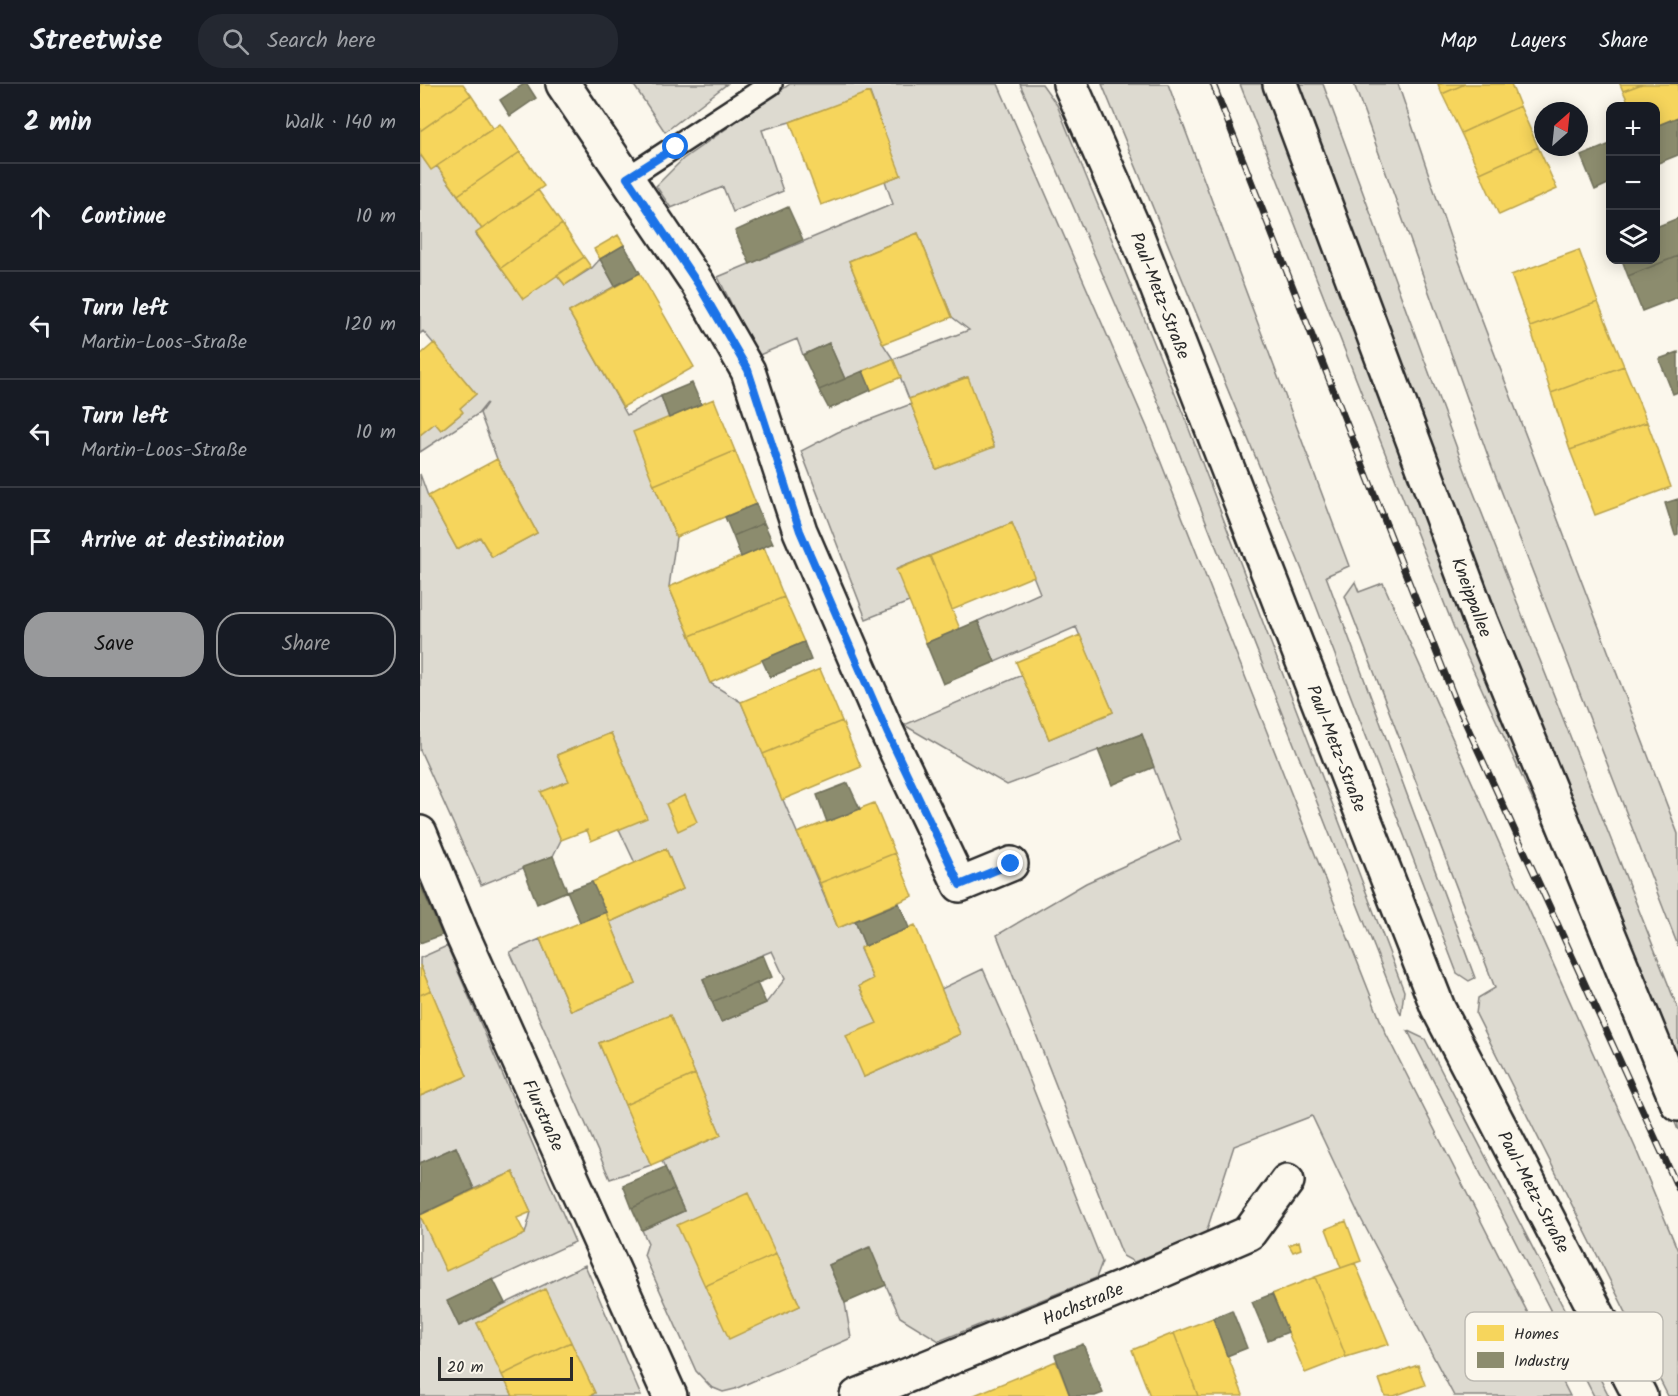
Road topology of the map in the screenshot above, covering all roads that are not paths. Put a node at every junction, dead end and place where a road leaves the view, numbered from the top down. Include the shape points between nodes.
1 (563, 84) edge
2 (771, 84) edge
3 (1070, 84) edge
4 (1280, 84) edge
5 (627, 178) junction
6 (420, 833) edge
7 (1011, 864) dead end
8 (1678, 1104) edge
9 (1287, 1181) dead end
10 (1596, 1312) edge
11 (1632, 1381) edge
12 (670, 1396) edge
13 (857, 1396) edge
14 (1640, 1396) edge

1 - 5 street
2 - 5 lane
3 - 10 street, Paul-Metz-Straße via 1137,236 1438,1008
4 - 8 street, Kneippallee via 1481,622
5 - 7 street via 698,284 748,370 800,531 887,732 960,885
6 - 12 street, Flurstraße
9 - 13 street, Hochstraße via 1249,1233
11 - 14 street, Paul-Metz-Straße

